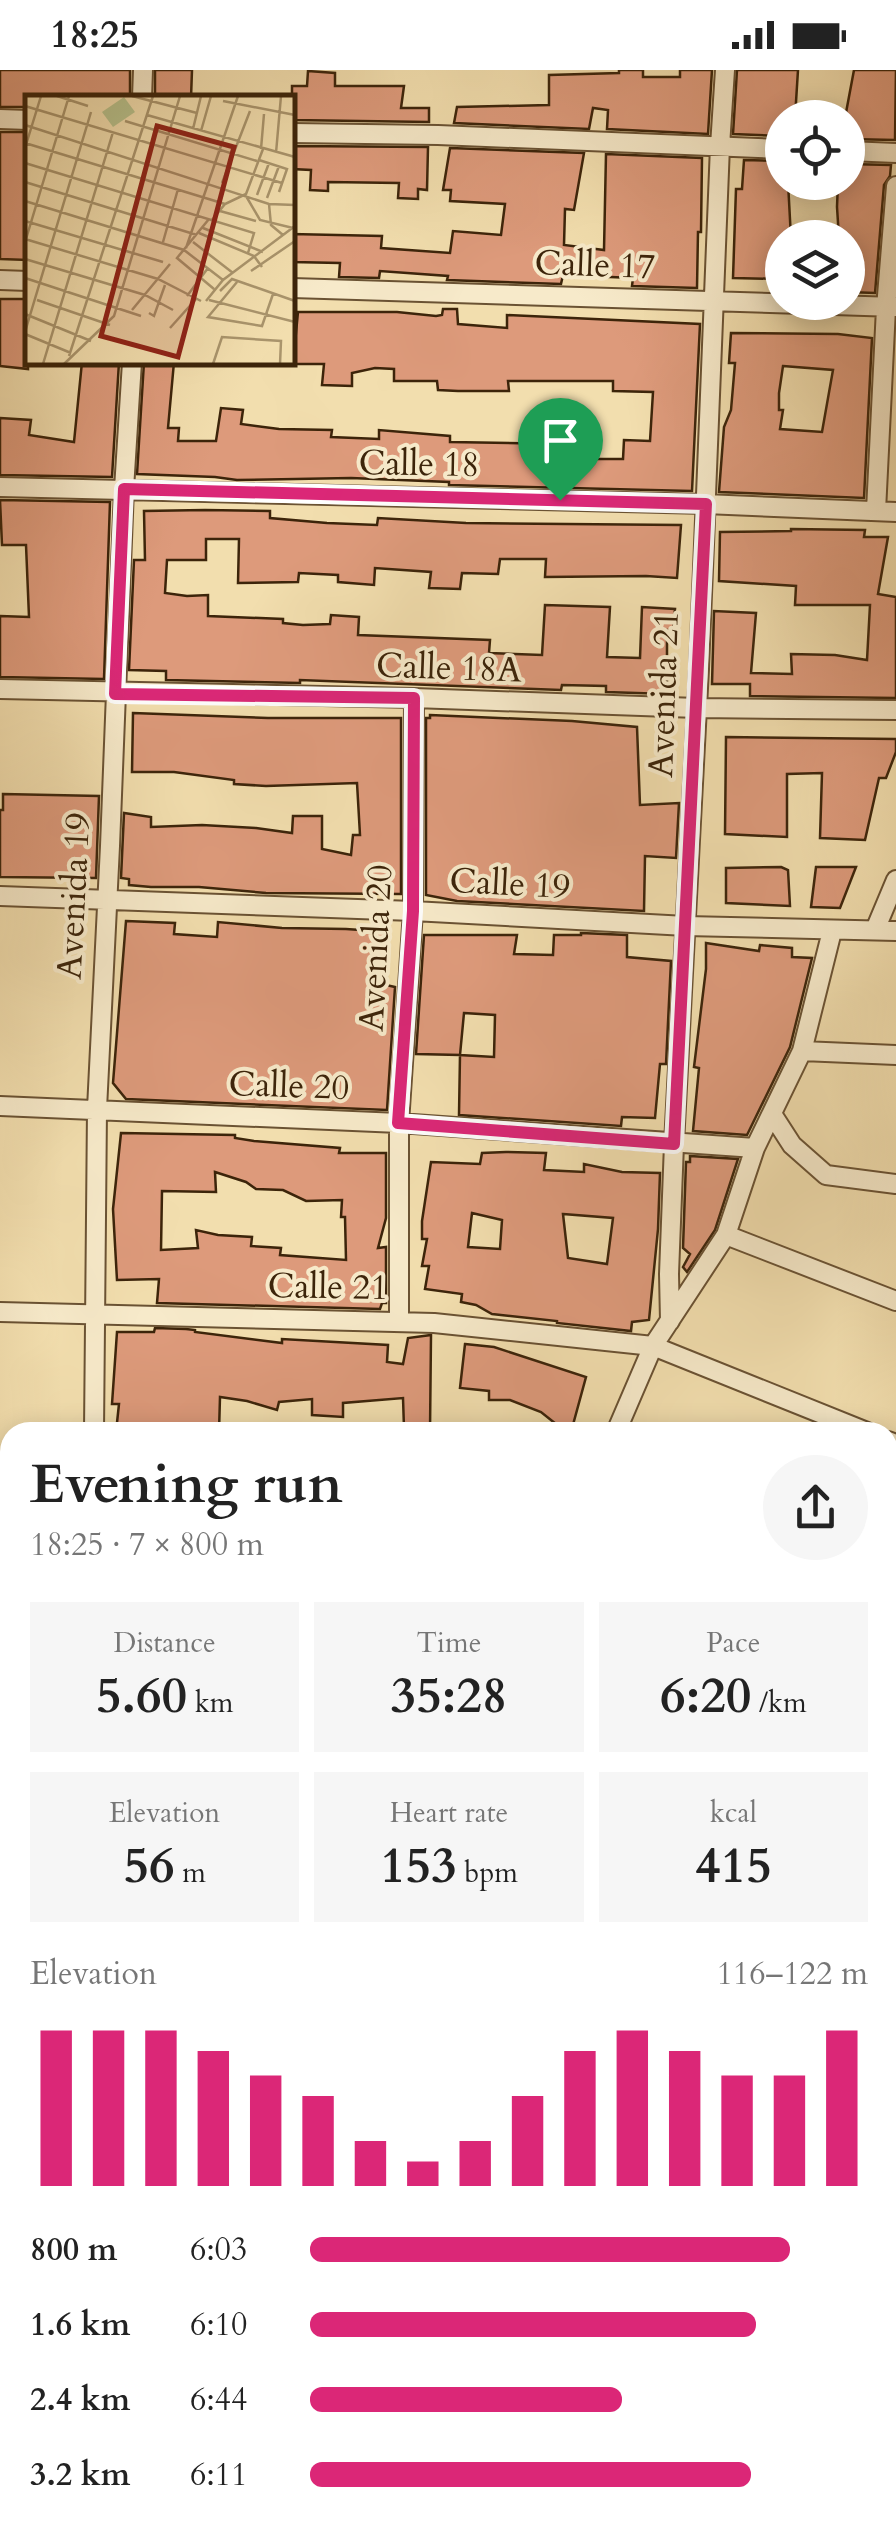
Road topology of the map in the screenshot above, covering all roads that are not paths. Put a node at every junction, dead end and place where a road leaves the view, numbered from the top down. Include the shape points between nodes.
1 (143, 70) edge
2 (726, 70) edge
3 (142, 95) edge
4 (0, 119) edge
5 (25, 120) edge
6 (295, 133) edge
7 (720, 146) junction
8 (765, 148) edge
9 (865, 152) edge
10 (896, 153) edge
11 (896, 186) edge
12 (0, 280) edge
13 (25, 281) edge
14 (295, 288) edge
15 (714, 302) junction
16 (891, 308) edge
17 (132, 365) edge
18 (0, 487) edge
19 (124, 489) junction
20 (706, 504) junction
21 (876, 512) junction
22 (896, 512) edge
23 (0, 690) edge
24 (115, 694) junction
25 (414, 698) junction
26 (697, 708) junction
27 (896, 710) edge
28 (896, 880) edge
29 (0, 896) edge
30 (108, 900) junction
31 (413, 911) junction
32 (686, 926) junction
33 (876, 930) junction
34 (832, 931) junction
35 (896, 931) edge
36 (802, 1051) junction
37 (896, 1054) edge
38 (0, 1106) edge
39 (97, 1109) junction
40 (772, 1114) junction
41 (398, 1123) junction
42 (674, 1144) junction
43 (755, 1148) junction
44 (896, 1184) edge
45 (726, 1235) junction
46 (896, 1301) edge
47 (0, 1312) edge
48 (96, 1314) junction
49 (399, 1321) junction
50 (670, 1321) junction
51 (653, 1346) junction
52 (94, 1422) edge
53 (620, 1422) edge
54 (842, 1422) edge

1 - 3 street
2 - 7 street, Avenida 21
4 - 5 street
6 - 7 street
7 - 8 street
7 - 15 street, Avenida 21
9 - 10 street
11 - 16 street
12 - 13 street
14 - 15 street, Calle 17
15 - 16 street, Calle 17
15 - 20 street, Avenida 21
16 - 21 street
17 - 19 street, Avenida 19
18 - 19 street, Calle 18
19 - 20 street, Calle 18
19 - 24 street, Avenida 19
20 - 21 street, Calle 18
20 - 26 street, Avenida 21
21 - 22 street, Calle 18
23 - 24 street, Calle 18A
24 - 25 street, Calle 18A
24 - 30 street, Avenida 19
25 - 26 street, Calle 18A
25 - 31 street, Avenida 20
26 - 27 street, Calle 18A
26 - 32 street, Avenida 21
28 - 33 street
29 - 30 street, Calle 19
30 - 31 street, Calle 19
30 - 39 street, Avenida 19
31 - 32 street, Calle 19
31 - 41 street, Avenida 20
32 - 34 street, Calle 19
32 - 42 street, Avenida 21
33 - 34 street, Calle 19
33 - 35 street, Calle 19
34 - 36 street
36 - 37 street
36 - 40 street
38 - 39 street, Calle 20
39 - 41 street, Calle 20
39 - 48 street, Avenida 19
40 - 43 street
40 - 44 street via 792,1145 826,1174
41 - 42 street, Calle 20
41 - 49 street, Avenida 20
42 - 43 street, Calle 20
42 - 50 street, Avenida 21
43 - 45 street
45 - 46 street
45 - 50 street
47 - 48 street, Calle 21
48 - 49 street, Calle 21
48 - 52 street, Avenida 19
49 - 51 street, Calle 21
50 - 51 street
51 - 53 street
51 - 54 street, Calle 21

